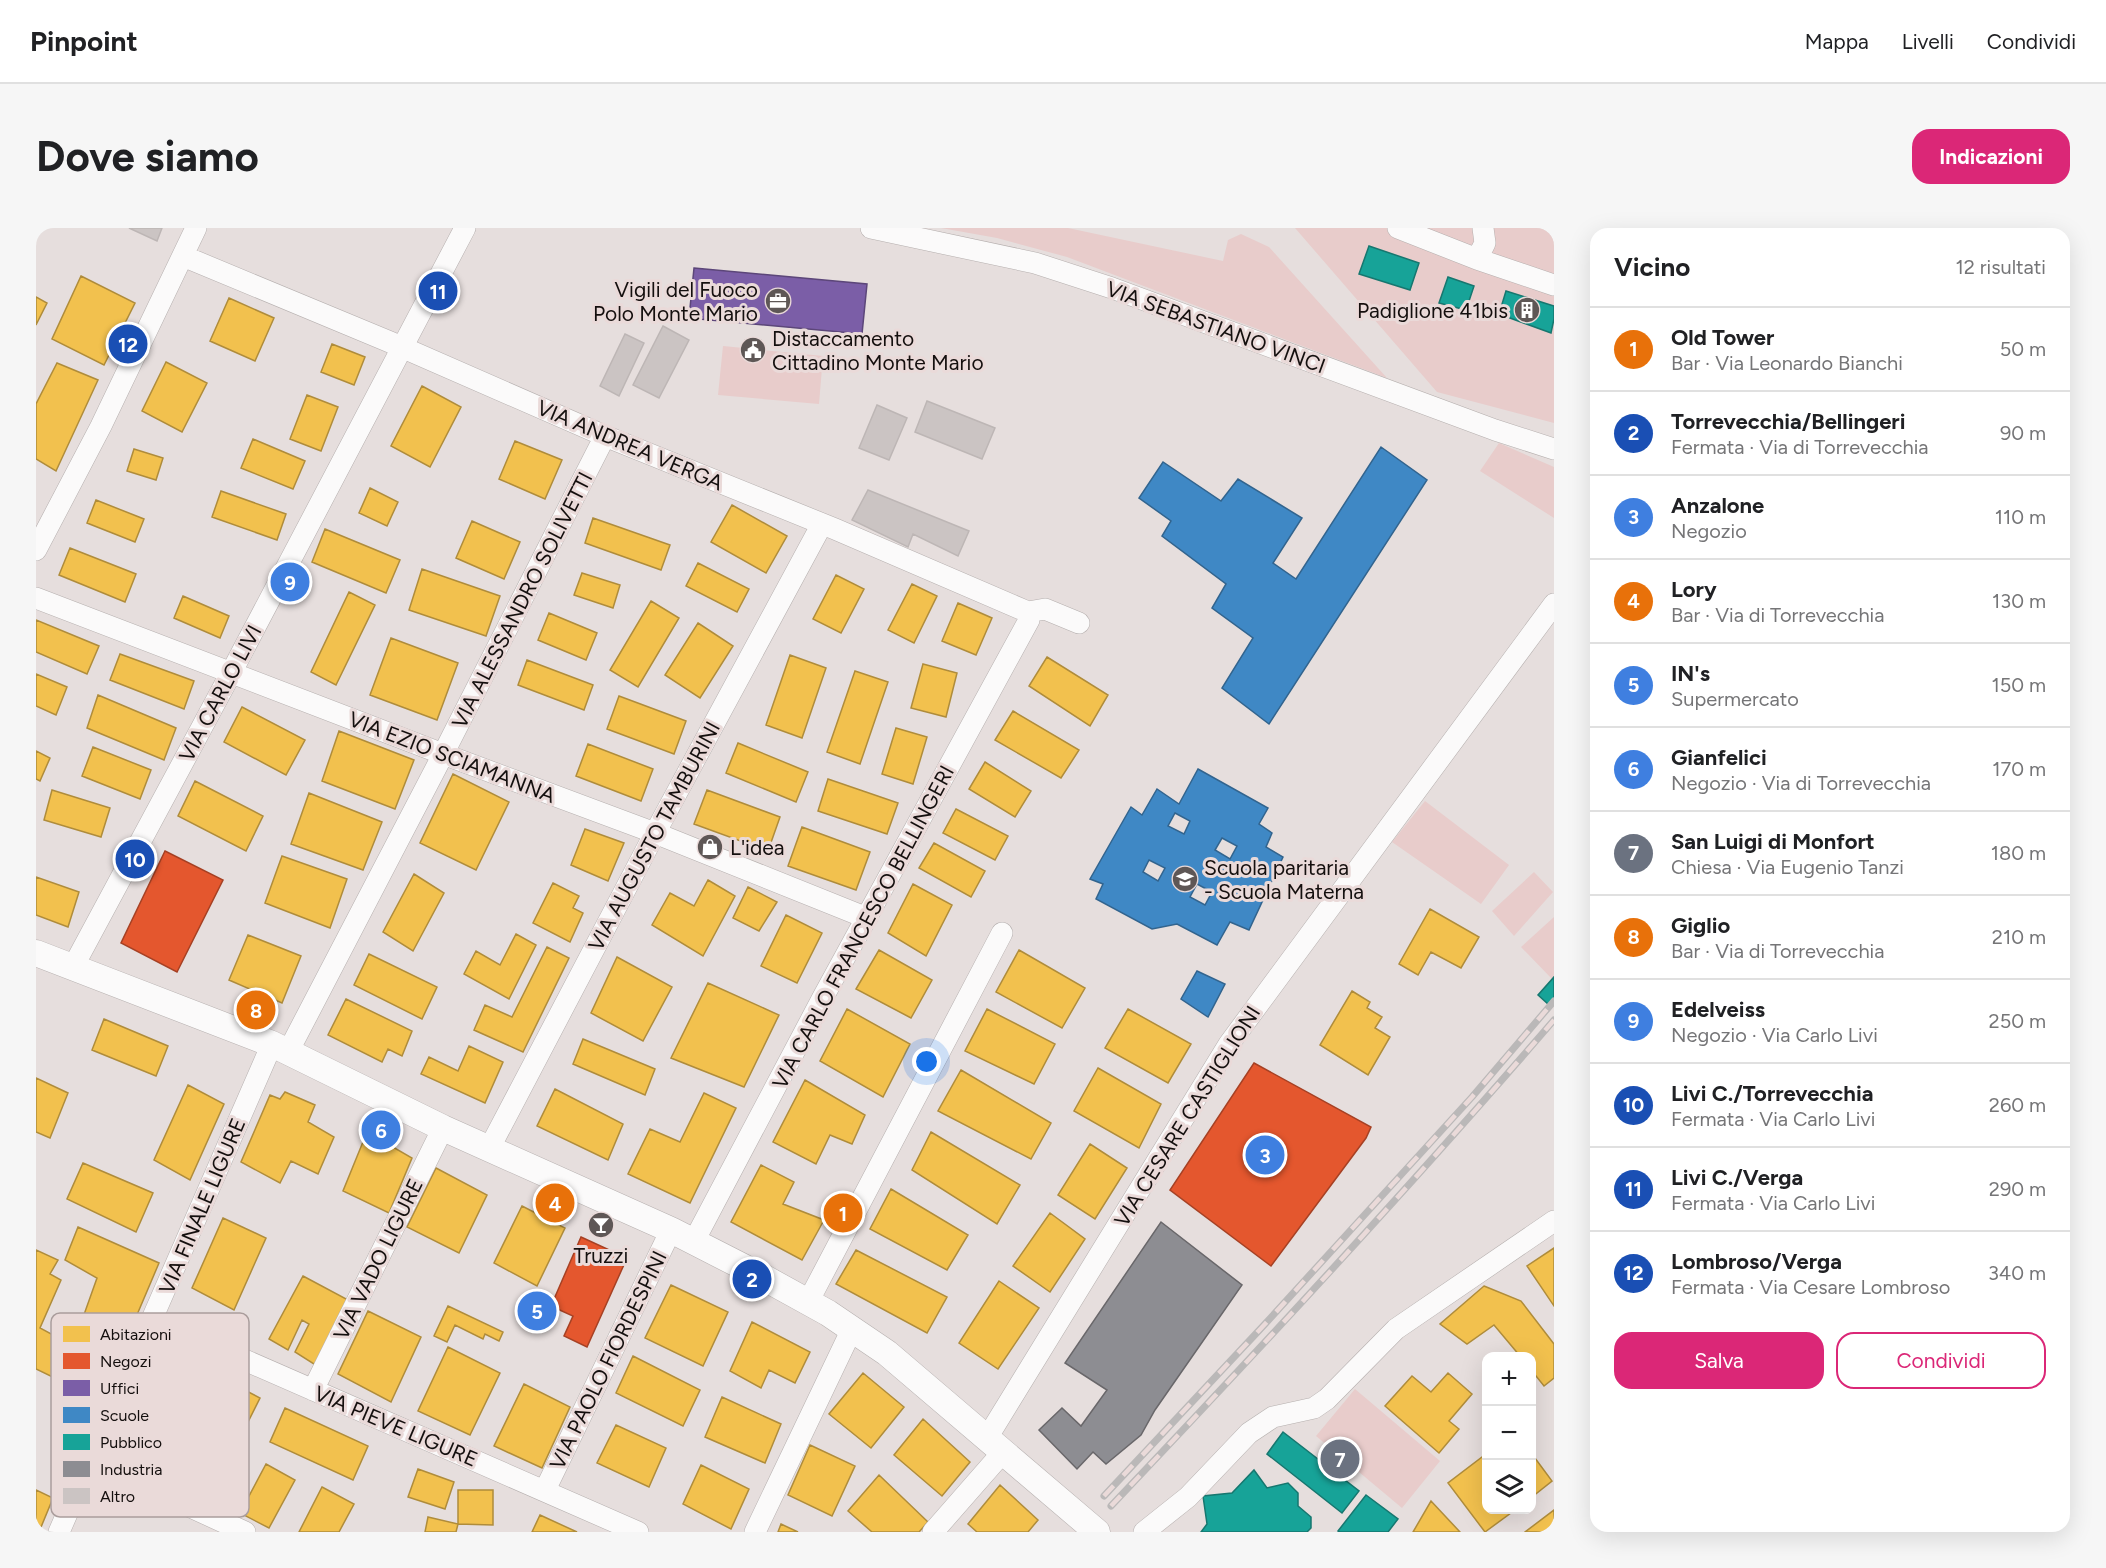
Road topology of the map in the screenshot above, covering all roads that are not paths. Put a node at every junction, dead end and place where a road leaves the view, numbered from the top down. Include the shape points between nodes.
1 (196, 228) edge
2 (465, 228) edge
3 (871, 228) edge
4 (1398, 228) edge
5 (1465, 228) edge
6 (1482, 243) edge
7 (183, 256) junction
8 (1554, 285) edge
9 (403, 348) junction
10 (605, 436) junction
11 (1554, 449) edge
12 (822, 524) junction
13 (36, 550) edge
14 (36, 598) edge
15 (1554, 604) edge
16 (1028, 612) junction
17 (1079, 623) dead end
18 (231, 673) junction
19 (443, 754) junction
20 (655, 833) junction
21 (867, 918) junction
22 (1002, 933) dead end
23 (36, 953) edge
24 (73, 967) junction
25 (280, 1048) junction
26 (443, 1128) junction
27 (489, 1149) junction
28 (1554, 1221) edge
29 (671, 1230) junction
30 (694, 1241) junction
31 (808, 1302) junction
32 (157, 1313) edge
33 (852, 1329) junction
34 (249, 1362) edge
35 (313, 1389) junction
36 (995, 1445) junction
37 (545, 1490) junction
38 (66, 1517) edge
39 (212, 1517) edge
40 (59, 1532) edge
41 (245, 1532) edge
42 (638, 1532) edge
43 (755, 1532) edge
44 (933, 1532) edge
45 (1097, 1532) edge
46 (1144, 1532) edge

1 - 7 street
2 - 9 street, VIA CARLO LIVI
3 - 11 street, VIA SEBASTIANO VINCI via 1035,262
4 - 6 street
5 - 6 street
6 - 8 street
7 - 9 street, VIA ANDREA VERGA
7 - 13 street
9 - 10 street, VIA ANDREA VERGA
9 - 18 street, VIA CARLO LIVI
10 - 12 street, VIA ANDREA VERGA
10 - 19 street, VIA ALESSANDRO SOLIVETTI
12 - 16 street, VIA ANDREA VERGA
12 - 20 street, VIA AUGUSTO TAMBURINI
14 - 18 street, VIA EZIO SCIAMANNA
15 - 36 street, VIA CESARE CASTIGLIONI via 1229,1044
16 - 17 street, VIA ANDREA VERGA via 1045,609
16 - 21 street, VIA CARLO FRANCESCO BELLINGERI via 1029,621
18 - 19 street, VIA EZIO SCIAMANNA
18 - 24 street, VIA CARLO LIVI
19 - 20 street, VIA EZIO SCIAMANNA
19 - 25 street, VIA ALESSANDRO SOLIVETTI
20 - 21 street, VIA EZIO SCIAMANNA
20 - 27 street, VIA AUGUSTO TAMBURINI
21 - 30 street, VIA CARLO FRANCESCO BELLINGERI
22 - 31 street
23 - 24 main road
24 - 25 main road
25 - 26 main road
25 - 32 street, VIA FINALE LIGURE
26 - 27 main road
26 - 35 street, VIA VADO LIGURE
27 - 29 main road
28 - 46 street via 1396,1329 1327,1399 1314,1407 1273,1417 1249,1433 1188,1497
29 - 30 main road
29 - 37 street, VIA PAOLO FIORDESPINI
30 - 31 main road
31 - 33 main road
33 - 36 main road via 894,1358
33 - 43 street
34 - 35 street, VIA PIEVE LIGURE
35 - 37 street, VIA PIEVE LIGURE
36 - 44 street, VIA CESARE CASTIGLIONI
36 - 45 main road
37 - 42 street, VIA PIEVE LIGURE
38 - 40 street, VIA FINALE LIGURE
39 - 41 street

